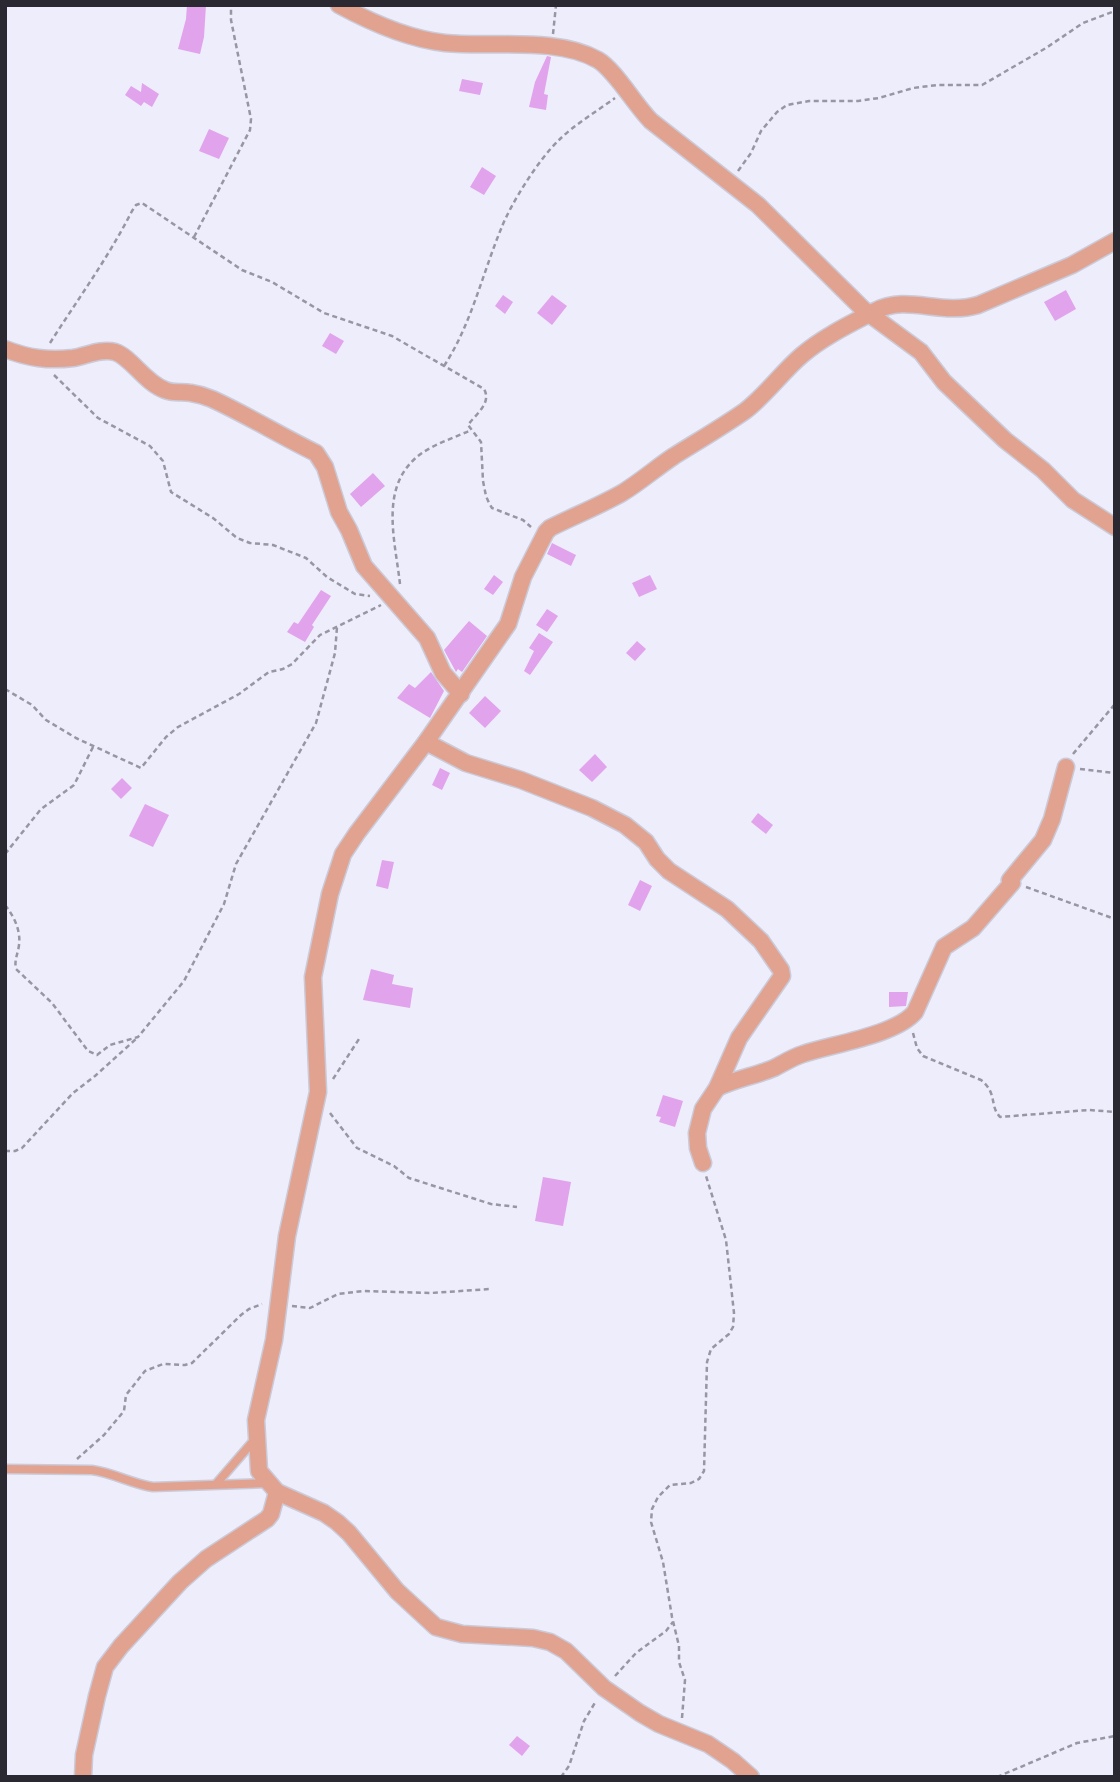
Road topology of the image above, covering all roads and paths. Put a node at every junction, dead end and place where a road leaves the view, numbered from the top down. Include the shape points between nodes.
1 (231, 5) edge
2 (339, 5) edge
3 (556, 5) edge
4 (1114, 12) edge
5 (553, 47) junction
6 (624, 89) junction
7 (728, 181) junction
8 (194, 237) junction
9 (1115, 241) edge
10 (870, 315) junction
11 (5, 349) edge
12 (43, 360) junction
13 (444, 366) junction
14 (471, 430) junction
15 (1115, 527) edge
16 (542, 540) junction
17 (403, 609) junction
18 (337, 627) junction
19 (5, 689) edge
20 (461, 694) junction
21 (1115, 704) edge
22 (426, 743) junction
23 (93, 747) junction
24 (1066, 767) junction
25 (1115, 773) edge
26 (5, 854) edge
27 (1010, 880) junction
28 (5, 905) edge
29 (1115, 919) edge
30 (909, 1019) junction
31 (138, 1037) junction
32 (359, 1039) dead end
33 (717, 1088) junction
34 (319, 1095) junction
35 (1115, 1112) edge
36 (5, 1151) edge
37 (703, 1163) joint
38 (517, 1207) dead end
39 (490, 1289) dead end
40 (280, 1296) junction
41 (256, 1438) junction
42 (5, 1469) edge
43 (67, 1469) junction
44 (217, 1483) junction
45 (272, 1487) junction
46 (673, 1622) junction
47 (604, 1688) junction
48 (1115, 1736) edge
49 (692, 1737) junction
50 (83, 1777) edge
51 (141, 1777) edge
52 (151, 1777) edge
53 (561, 1777) edge
54 (751, 1777) edge
55 (998, 1777) edge

1 - 8 path via 250,130
2 - 5 street via 424,40
3 - 5 path
4 - 7 path via 1083,23 982,85 938,85 858,101 787,106 761,131 742,167
5 - 6 street via 599,61
6 - 7 street via 650,121
6 - 13 path via 559,139 535,170 502,226 468,320
7 - 10 street
8 - 12 path via 150,206 136,205
8 - 13 path via 242,270 324,313 392,336
9 - 10 street via 1072,265 966,309 900,304
10 - 15 street via 921,352 952,390 1073,500
10 - 16 street via 804,352 747,409 706,438 622,492 550,528
11 - 12 street
12 - 17 street via 117,352 162,389 211,399 316,453 364,566
12 - 18 path via 98,418 150,446 163,461 172,492 237,538 306,558 355,594 386,603
13 - 14 path via 487,393 486,403 468,424
14 - 16 path via 481,442 486,496 492,508 529,524
14 - 17 path via 424,452 408,464 400,480 391,522
16 - 20 street via 523,577 508,624
17 - 20 street via 428,638 443,673
18 - 23 path via 320,635 292,664 269,672 178,727 141,768
18 - 31 path via 335,653 316,723 236,864 224,904 184,981
19 - 23 path
20 - 22 street
21 - 24 path
22 - 33 street via 625,825 646,842 668,872 727,909 761,942 782,976 739,1038
22 - 34 street via 344,854 330,894 313,977
23 - 26 path via 74,785 41,809
24 - 25 path
24 - 27 street via 1043,840
27 - 29 path
27 - 30 street via 1003,896 980,921 944,947
28 - 31 path via 18,929 16,969 52,1003 88,1051 97,1055 110,1045
30 - 33 street
30 - 35 path via 923,1056 981,1080 994,1097 1000,1116
31 - 36 path via 73,1093 22,1148
32 - 34 path
33 - 37 street via 699,1120 698,1148
34 - 38 path via 369,1156 410,1178 491,1204
34 - 40 street via 287,1236
37 - 46 path via 726,1240 734,1313 733,1327 711,1349 708,1362 704,1471 691,1483 670,1485 652,1509
39 - 40 path via 363,1291 338,1294 310,1308 290,1305
40 - 41 street
40 - 43 path via 248,1309 192,1363 163,1364 145,1371 126,1395 121,1414
41 - 44 lane
41 - 45 street via 259,1471
42 - 43 lane
43 - 44 lane via 104,1472 153,1487
44 - 45 lane
45 - 47 street via 337,1522 397,1591 436,1627 462,1634 550,1642 566,1651
45 - 50 street via 267,1519 180,1582 106,1667 84,1755
46 - 47 path
46 - 49 path via 685,1680 682,1723
47 - 49 street via 659,1724
47 - 53 path via 584,1721
48 - 55 path via 1077,1743
49 - 54 street
51 - 52 path

